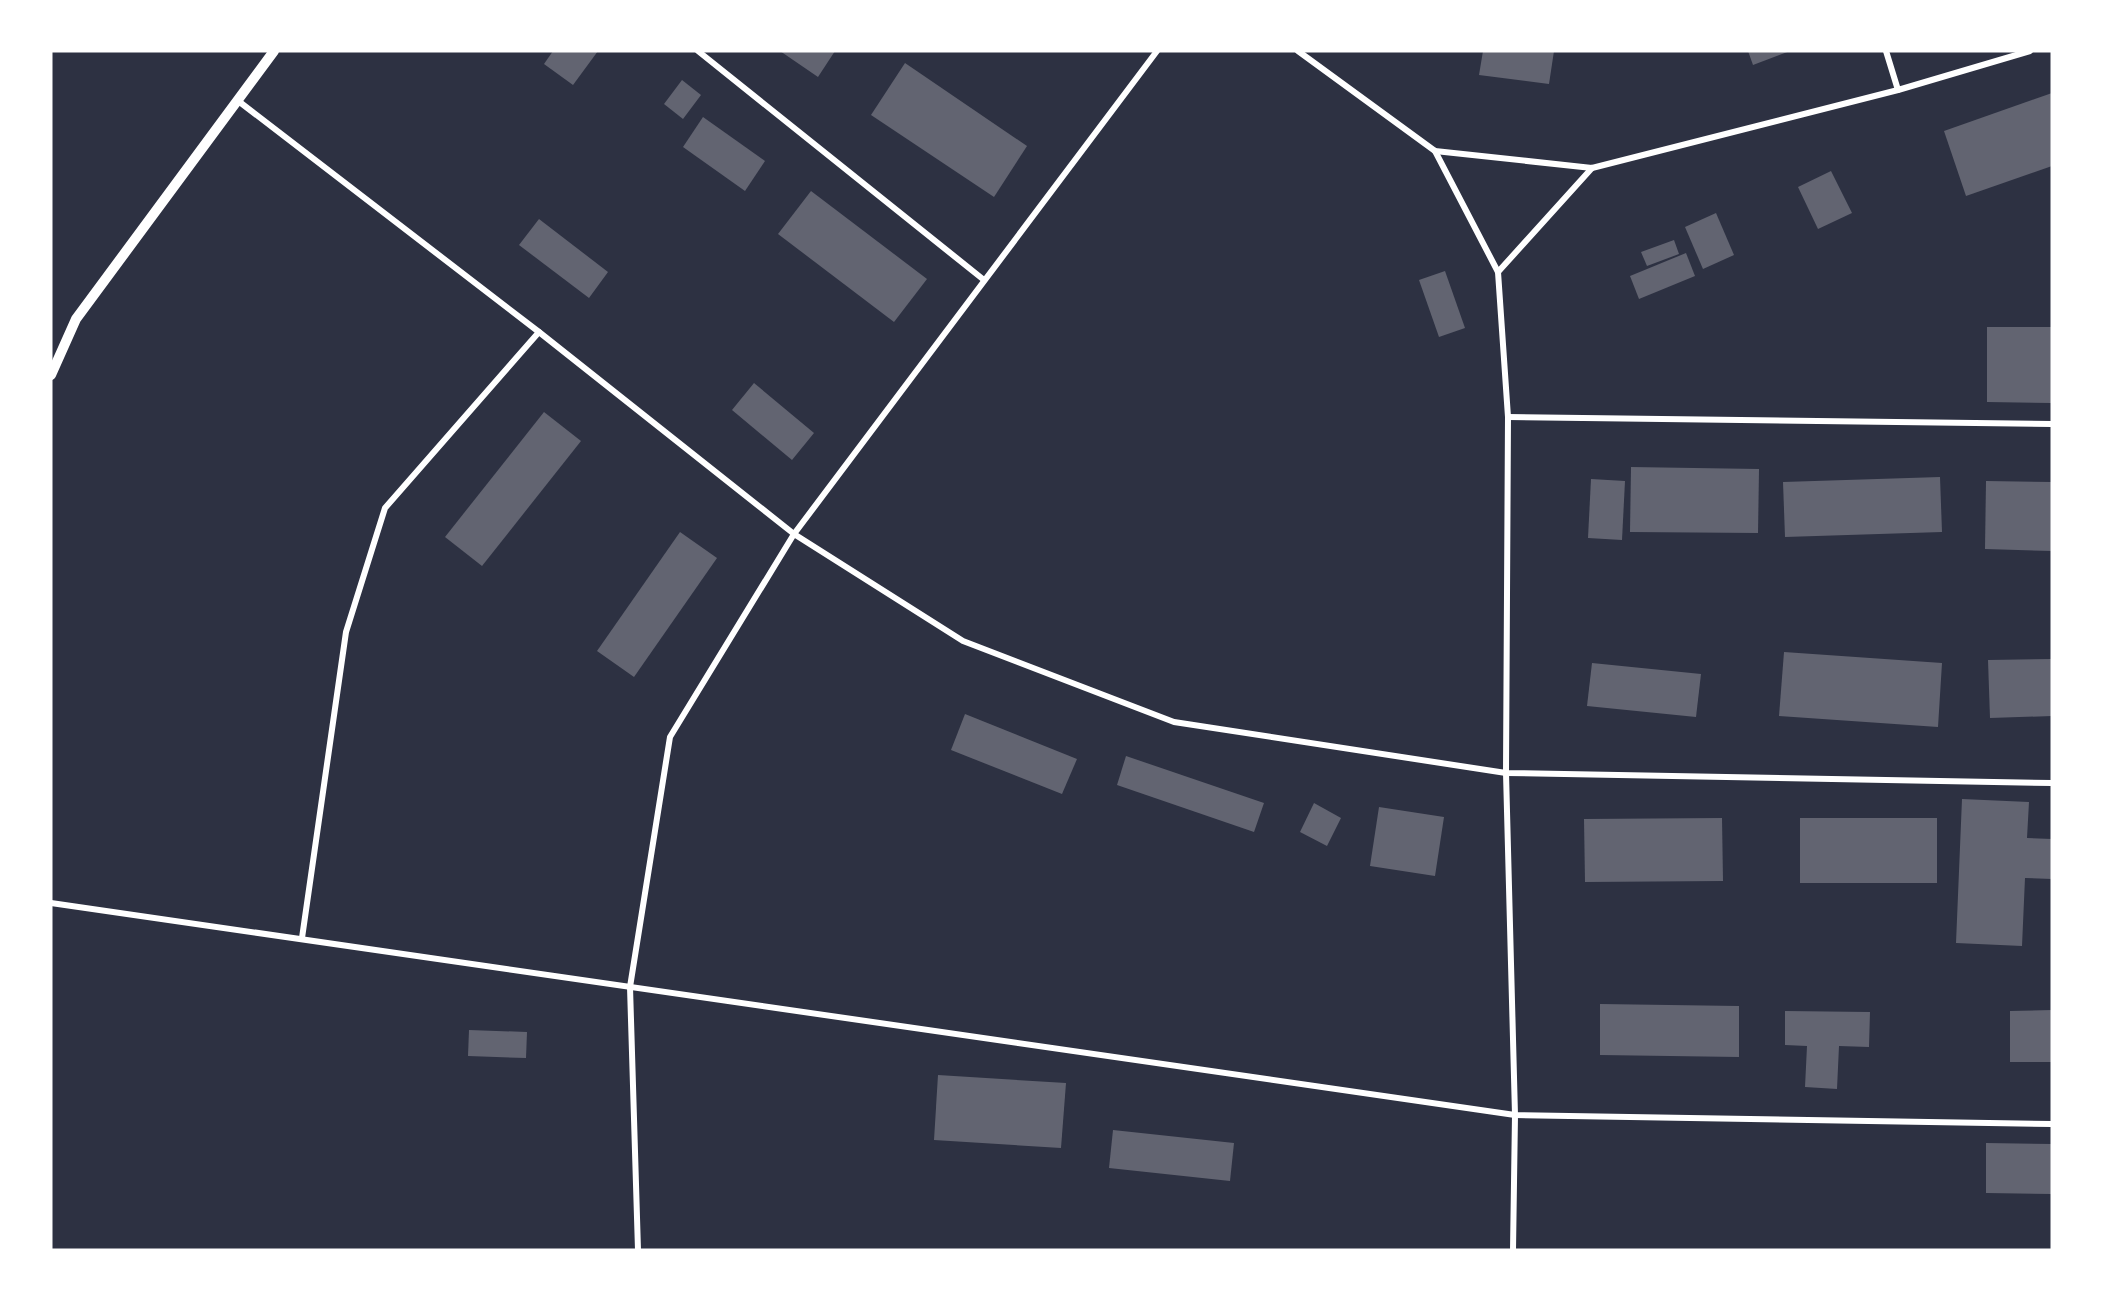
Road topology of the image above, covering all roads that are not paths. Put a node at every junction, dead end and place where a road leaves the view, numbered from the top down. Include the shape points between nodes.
1 (274, 51) edge
2 (698, 51) edge
3 (1157, 51) edge
4 (1298, 51) edge
5 (1886, 51) edge
6 (2030, 51) edge
7 (1898, 90) junction
8 (237, 100) junction
9 (1435, 151) junction
10 (1592, 168) junction
11 (1498, 272) junction
12 (984, 280) junction
13 (539, 332) junction
14 (51, 375) edge
15 (1508, 417) junction
16 (2052, 424) edge
17 (794, 534) junction
18 (1506, 773) junction
19 (2052, 783) edge
20 (51, 903) edge
21 (302, 938) junction
22 (630, 987) junction
23 (1515, 1115) junction
24 (2052, 1124) edge
25 (638, 1250) edge
26 (1513, 1250) edge

1 - 8 street
2 - 12 street
3 - 12 street
4 - 9 street
5 - 7 street
6 - 7 street
7 - 10 street
8 - 13 street
8 - 14 street via 76,319
9 - 10 street
9 - 11 street
10 - 11 street
11 - 15 street
12 - 17 street
13 - 17 street
13 - 21 street via 385,508 346,632
15 - 16 street
15 - 18 street
17 - 18 street via 963,641 1174,722
17 - 22 street via 670,737
18 - 19 street
18 - 23 street
20 - 21 street
21 - 22 street
22 - 23 street
22 - 25 street
23 - 24 street
23 - 26 street

